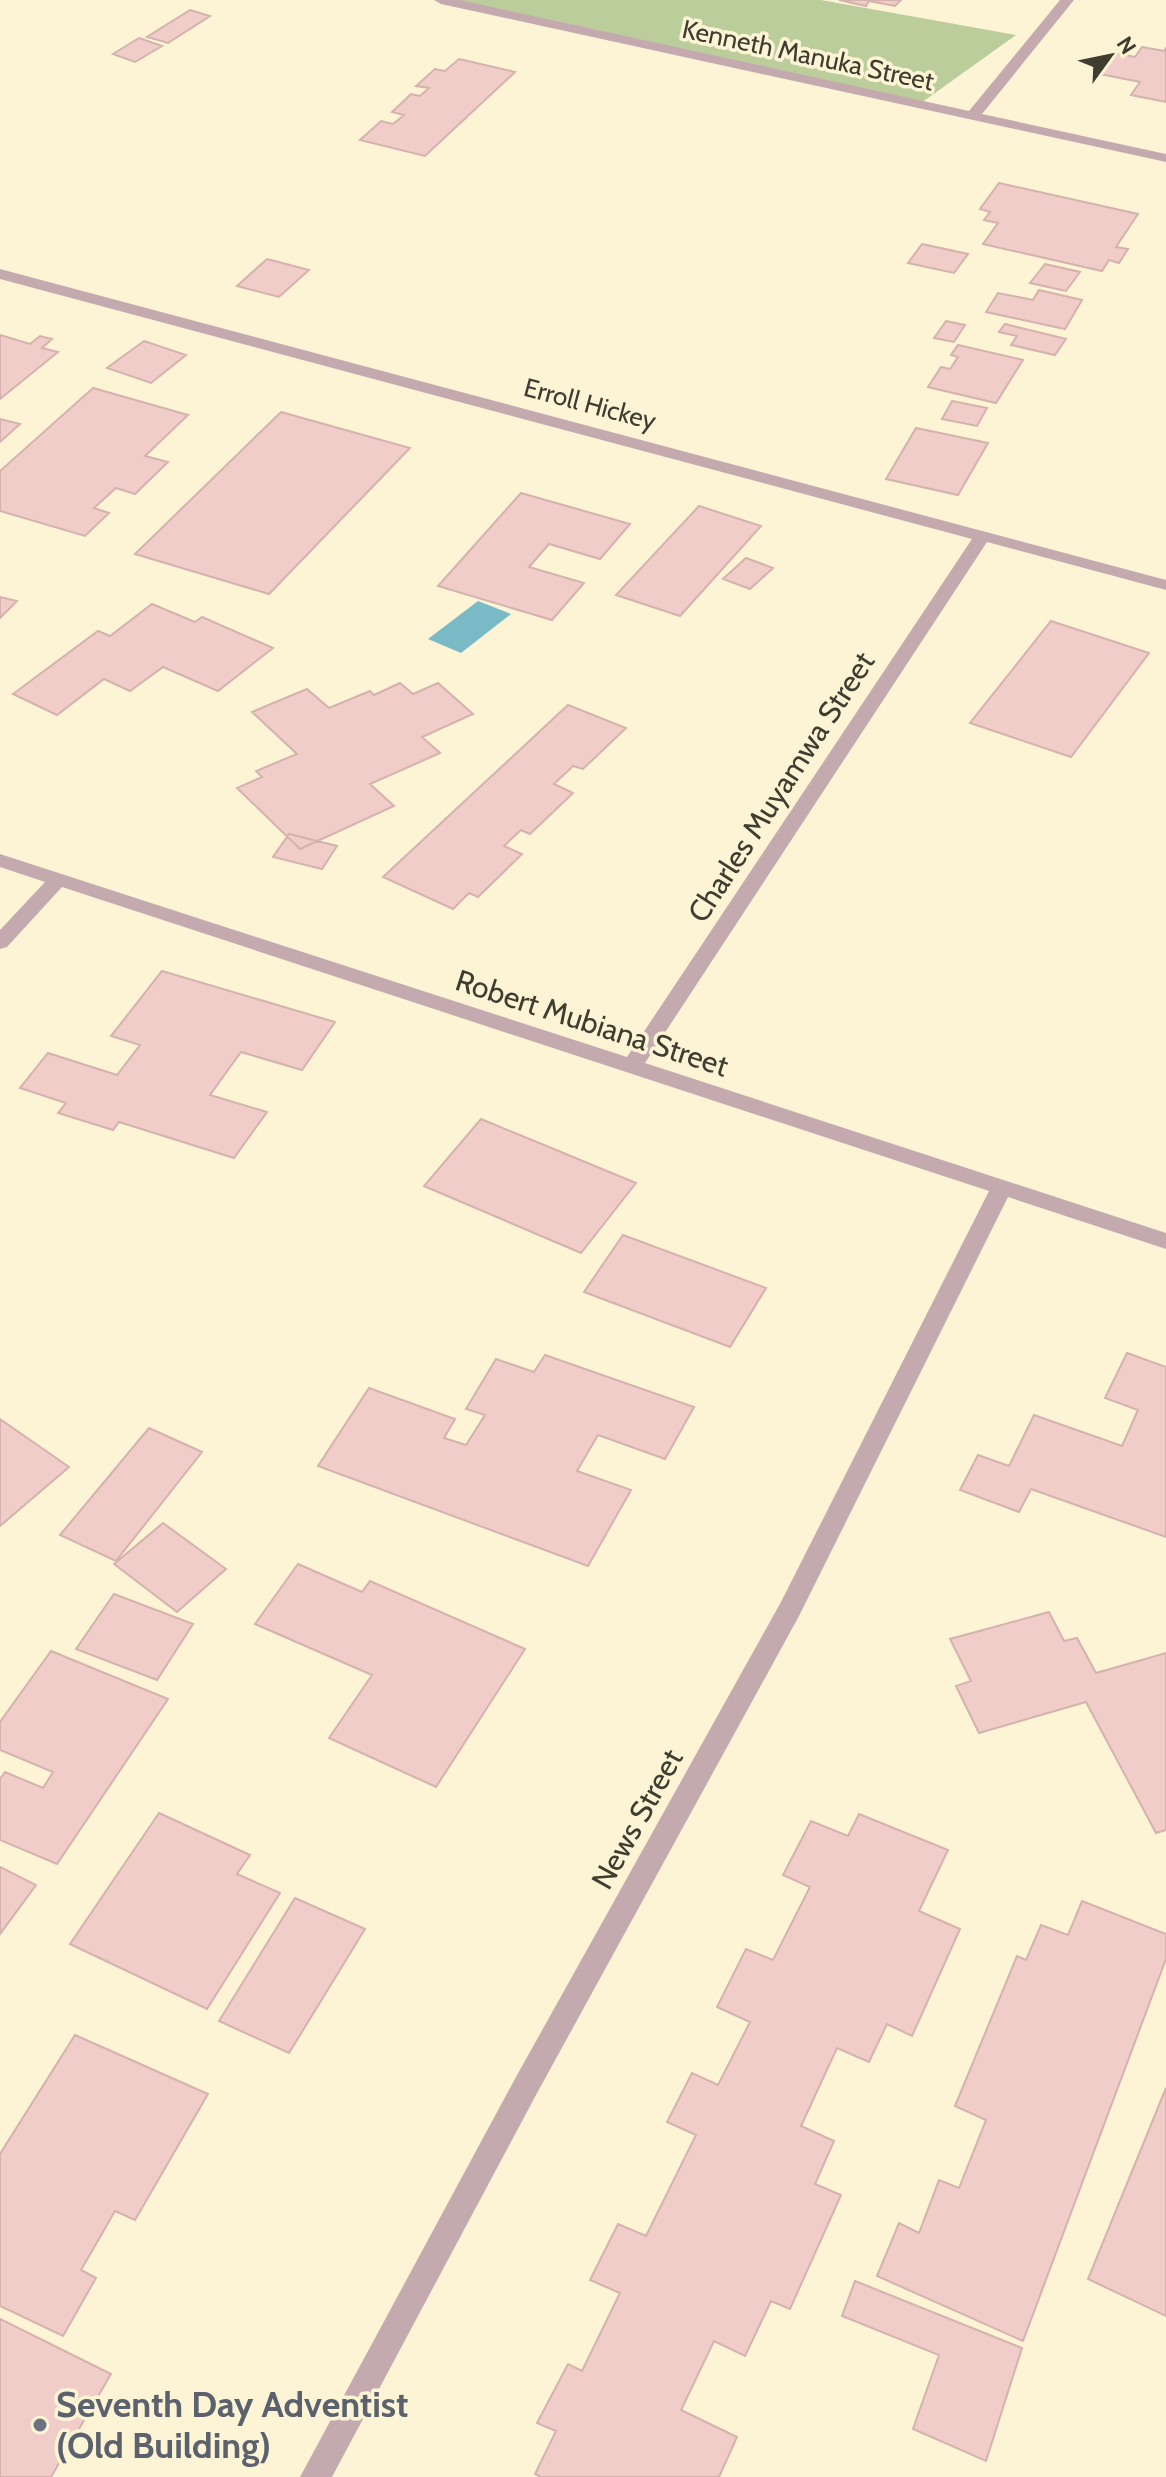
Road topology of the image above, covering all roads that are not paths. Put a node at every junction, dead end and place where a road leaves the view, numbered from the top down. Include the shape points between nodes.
1 (441, 0) edge
2 (1067, 0) edge
3 (972, 116) junction
4 (1166, 158) edge
5 (0, 274) edge
6 (981, 538) junction
7 (1166, 585) edge
8 (0, 860) edge
9 (58, 880) junction
10 (0, 942) edge
11 (631, 1068) junction
12 (1003, 1186) junction
13 (1166, 1241) edge
14 (315, 2477) edge

1 - 3 street, Kenneth Manuka Street
2 - 3 street
3 - 4 street, Kenneth Manuka Street
5 - 6 street, Erroll Hickey
6 - 7 street, Erroll Hickey
6 - 11 street, Charles Muyamwa Street
8 - 9 street, Robert Mubiana Street
9 - 10 street
9 - 11 street, Robert Mubiana Street
11 - 12 street, Robert Mubiana Street
12 - 13 street, Robert Mubiana Street
12 - 14 street, News Street via 790,1609

